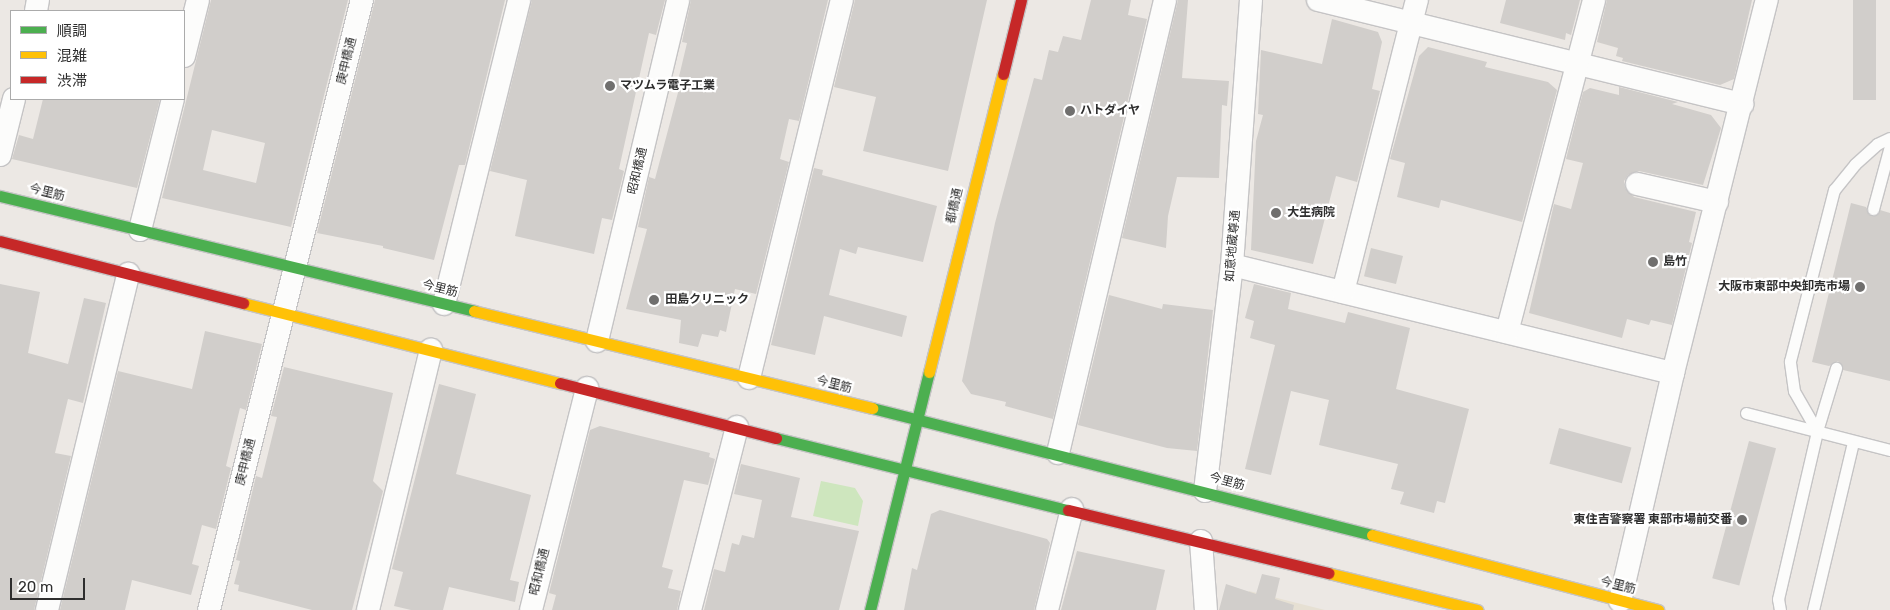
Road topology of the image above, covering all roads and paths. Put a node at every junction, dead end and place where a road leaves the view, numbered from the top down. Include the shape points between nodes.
1 (198, 0) edge
2 (362, 0) edge
3 (519, 0) edge
4 (678, 0) edge
5 (842, 0) edge
6 (1020, 0) edge
7 (1165, 0) edge
8 (1251, 0) edge
9 (1318, 0) edge
10 (1417, 0) edge
11 (1594, 0) edge
12 (1767, 0) edge
13 (1411, 22) junction
14 (185, 52) edge
15 (1578, 66) junction
16 (14, 100) edge
17 (173, 100) edge
18 (1742, 104) junction
19 (1890, 138) edge
20 (1890, 146) edge
21 (0, 155) edge
22 (1637, 184) dead end
23 (0, 196) edge
24 (1716, 202) junction
25 (1873, 209) dead end
26 (140, 230) junction
27 (0, 241) edge
28 (1232, 265) junction
29 (295, 268) junction
30 (128, 274) junction
31 (1343, 292) junction
32 (444, 304) junction
33 (284, 314) junction
34 (1508, 332) junction
35 (597, 341) junction
36 (431, 350) junction
37 (1836, 368) dead end
38 (1673, 373) junction
39 (750, 378) junction
40 (587, 388) junction
41 (1746, 414) dead end
42 (918, 420) junction
43 (737, 427) junction
44 (1817, 431) junction
45 (1853, 442) junction
46 (1890, 450) edge
47 (1058, 453) junction
48 (907, 471) junction
49 (1205, 491) junction
50 (1072, 509) junction
51 (1201, 542) junction
52 (1626, 602) junction
53 (46, 610) edge
54 (209, 610) edge
55 (368, 610) edge
56 (531, 610) edge
57 (690, 610) edge
58 (870, 610) edge
59 (1047, 610) edge
60 (1206, 610) edge
61 (1478, 610) edge
62 (1658, 610) edge
63 (1780, 610) edge
64 (1813, 610) edge

1 - 14 street
2 - 29 street, 庚申橋通
3 - 32 street
4 - 35 street, 昭和橋通
5 - 39 street
6 - 42 main road, 都橋通
7 - 47 street
8 - 28 street, 如意地蔵尊通
9 - 13 street
10 - 13 street
11 - 15 street
12 - 18 street
13 - 15 street
13 - 31 street
15 - 18 street
15 - 34 street
16 - 21 street
17 - 26 street
18 - 24 street
19 - 44 lane via 1877,144 1855,164 1834,190 1790,361 1794,391
20 - 25 lane
22 - 24 street
23 - 26 main road, 今里筋
24 - 38 street
26 - 29 main road, 今里筋
27 - 30 main road
28 - 31 street
28 - 49 street, 如意地蔵尊通
29 - 32 main road, 今里筋
29 - 33 street, 庚申橋通
30 - 33 main road
30 - 53 street
31 - 34 street
32 - 35 main road, 今里筋
33 - 36 main road
33 - 54 street, 庚申橋通
34 - 38 street
35 - 39 main road, 今里筋
36 - 40 main road
36 - 55 street
37 - 44 lane
38 - 52 street
39 - 42 main road, 今里筋
40 - 43 main road
40 - 56 street, 昭和橋通
41 - 44 lane
42 - 47 main road, 今里筋
42 - 48 main road, 都橋通
43 - 48 main road
43 - 57 street
44 - 45 lane
44 - 63 lane via 1778,599
45 - 46 lane
45 - 64 lane
47 - 49 main road, 今里筋
48 - 50 main road
48 - 58 main road
49 - 52 main road, 今里筋
50 - 51 main road
50 - 59 street
51 - 60 street
51 - 61 main road
52 - 62 main road, 今里筋

